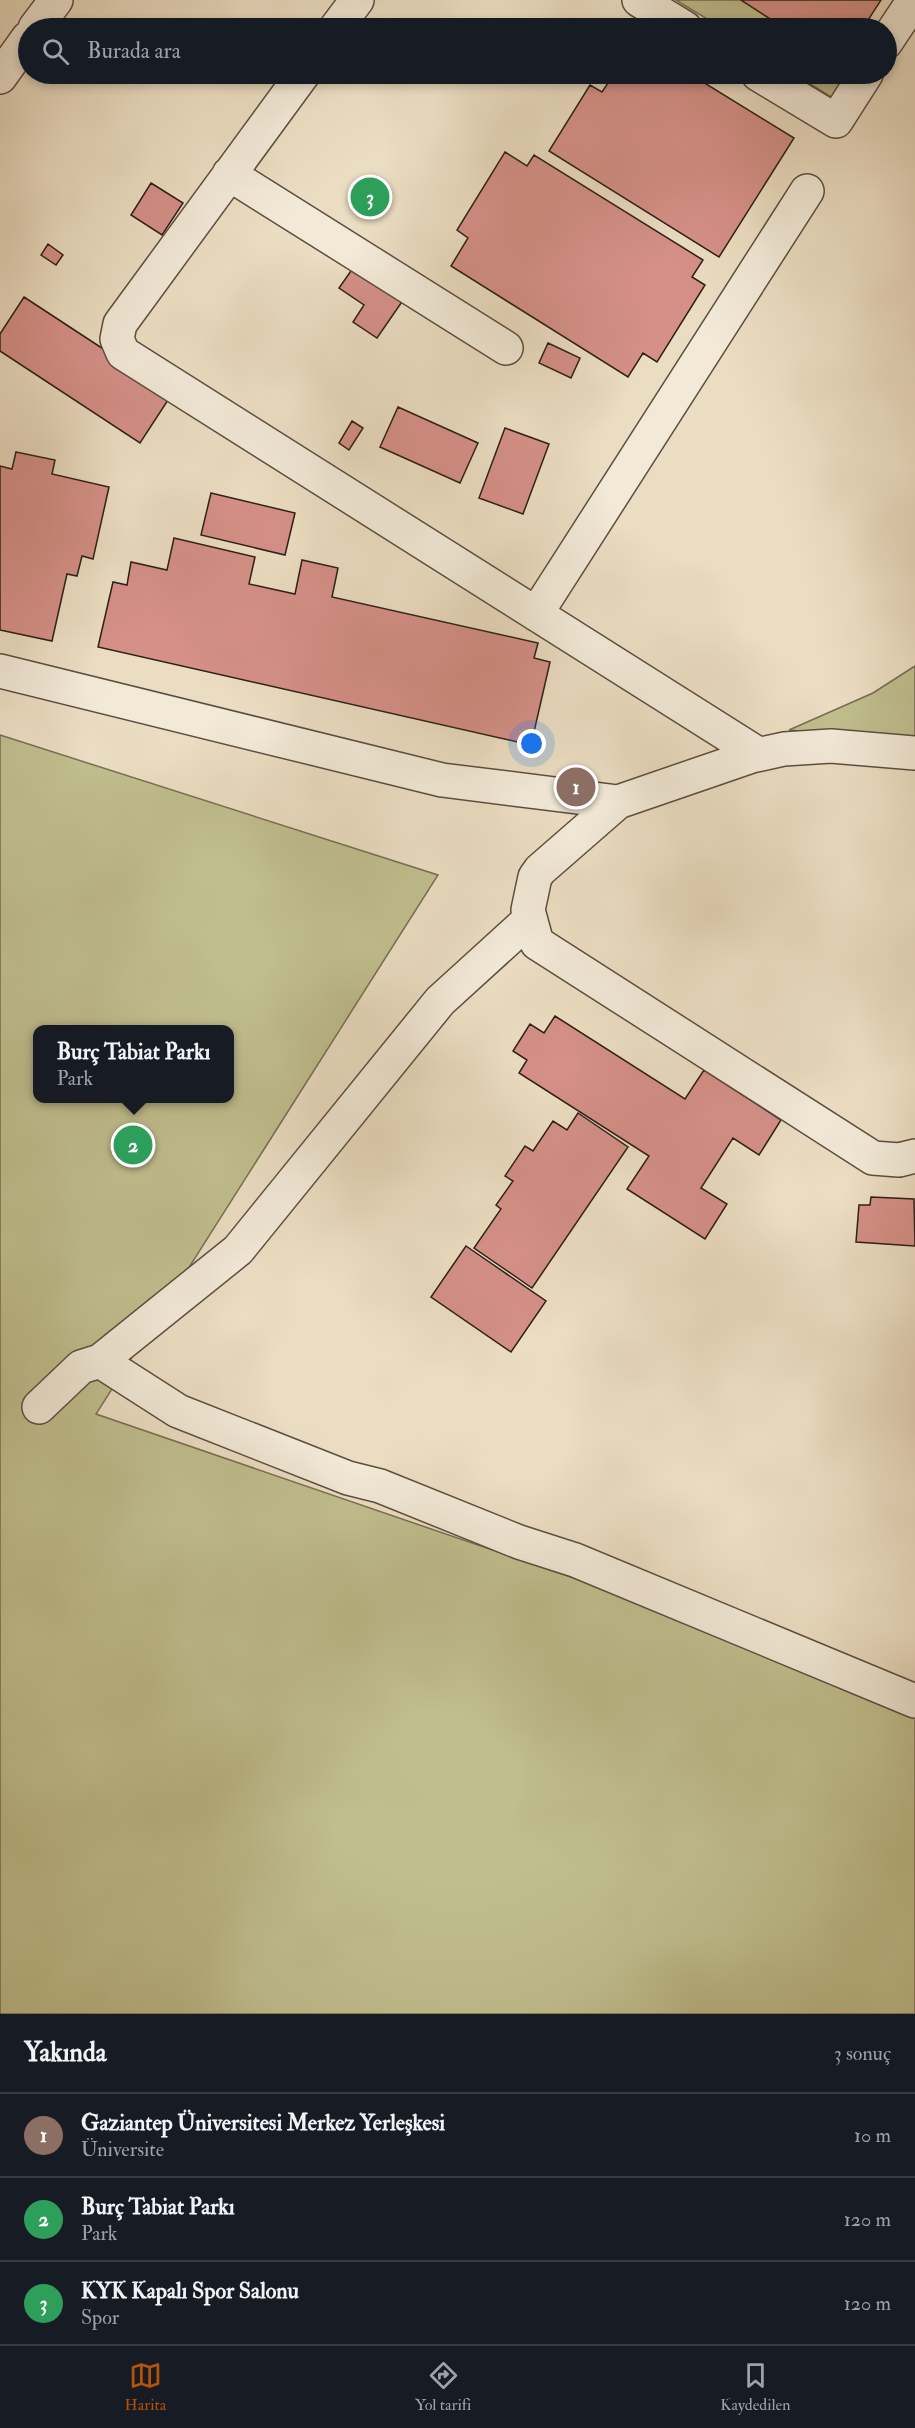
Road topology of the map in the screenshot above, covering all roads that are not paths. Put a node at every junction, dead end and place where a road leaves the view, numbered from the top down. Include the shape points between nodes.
1 (56, 0) edge
2 (357, 0) edge
3 (639, 0) edge
4 (914, 0) edge
5 (42, 18) edge
6 (344, 18) edge
7 (669, 18) edge
8 (897, 26) edge
9 (18, 52) edge
10 (0, 77) edge
11 (296, 84) edge
12 (775, 84) edge
13 (860, 84) edge
14 (229, 174) junction
15 (807, 191) dead end
16 (506, 348) dead end
17 (536, 614) junction
18 (0, 671) edge
19 (915, 753) edge
20 (758, 754) junction
21 (618, 802) junction
22 (529, 920) junction
23 (915, 1156) edge
24 (100, 1361) junction
25 (39, 1407) dead end
26 (915, 1701) edge

1 - 5 street
2 - 6 street
3 - 7 street
4 - 8 street
9 - 10 street
11 - 14 street
12 - 13 street via 836,121
14 - 16 street
14 - 17 street via 120,324 117,339 123,353
15 - 17 street
17 - 20 street
18 - 21 street via 442,780
19 - 20 street via 824,746
20 - 21 street
21 - 22 street via 540,870 529,895
22 - 23 street via 537,943 873,1158 899,1160
22 - 24 street via 440,1001 238,1250
24 - 25 street via 81,1367
24 - 26 street via 178,1412 575,1560

